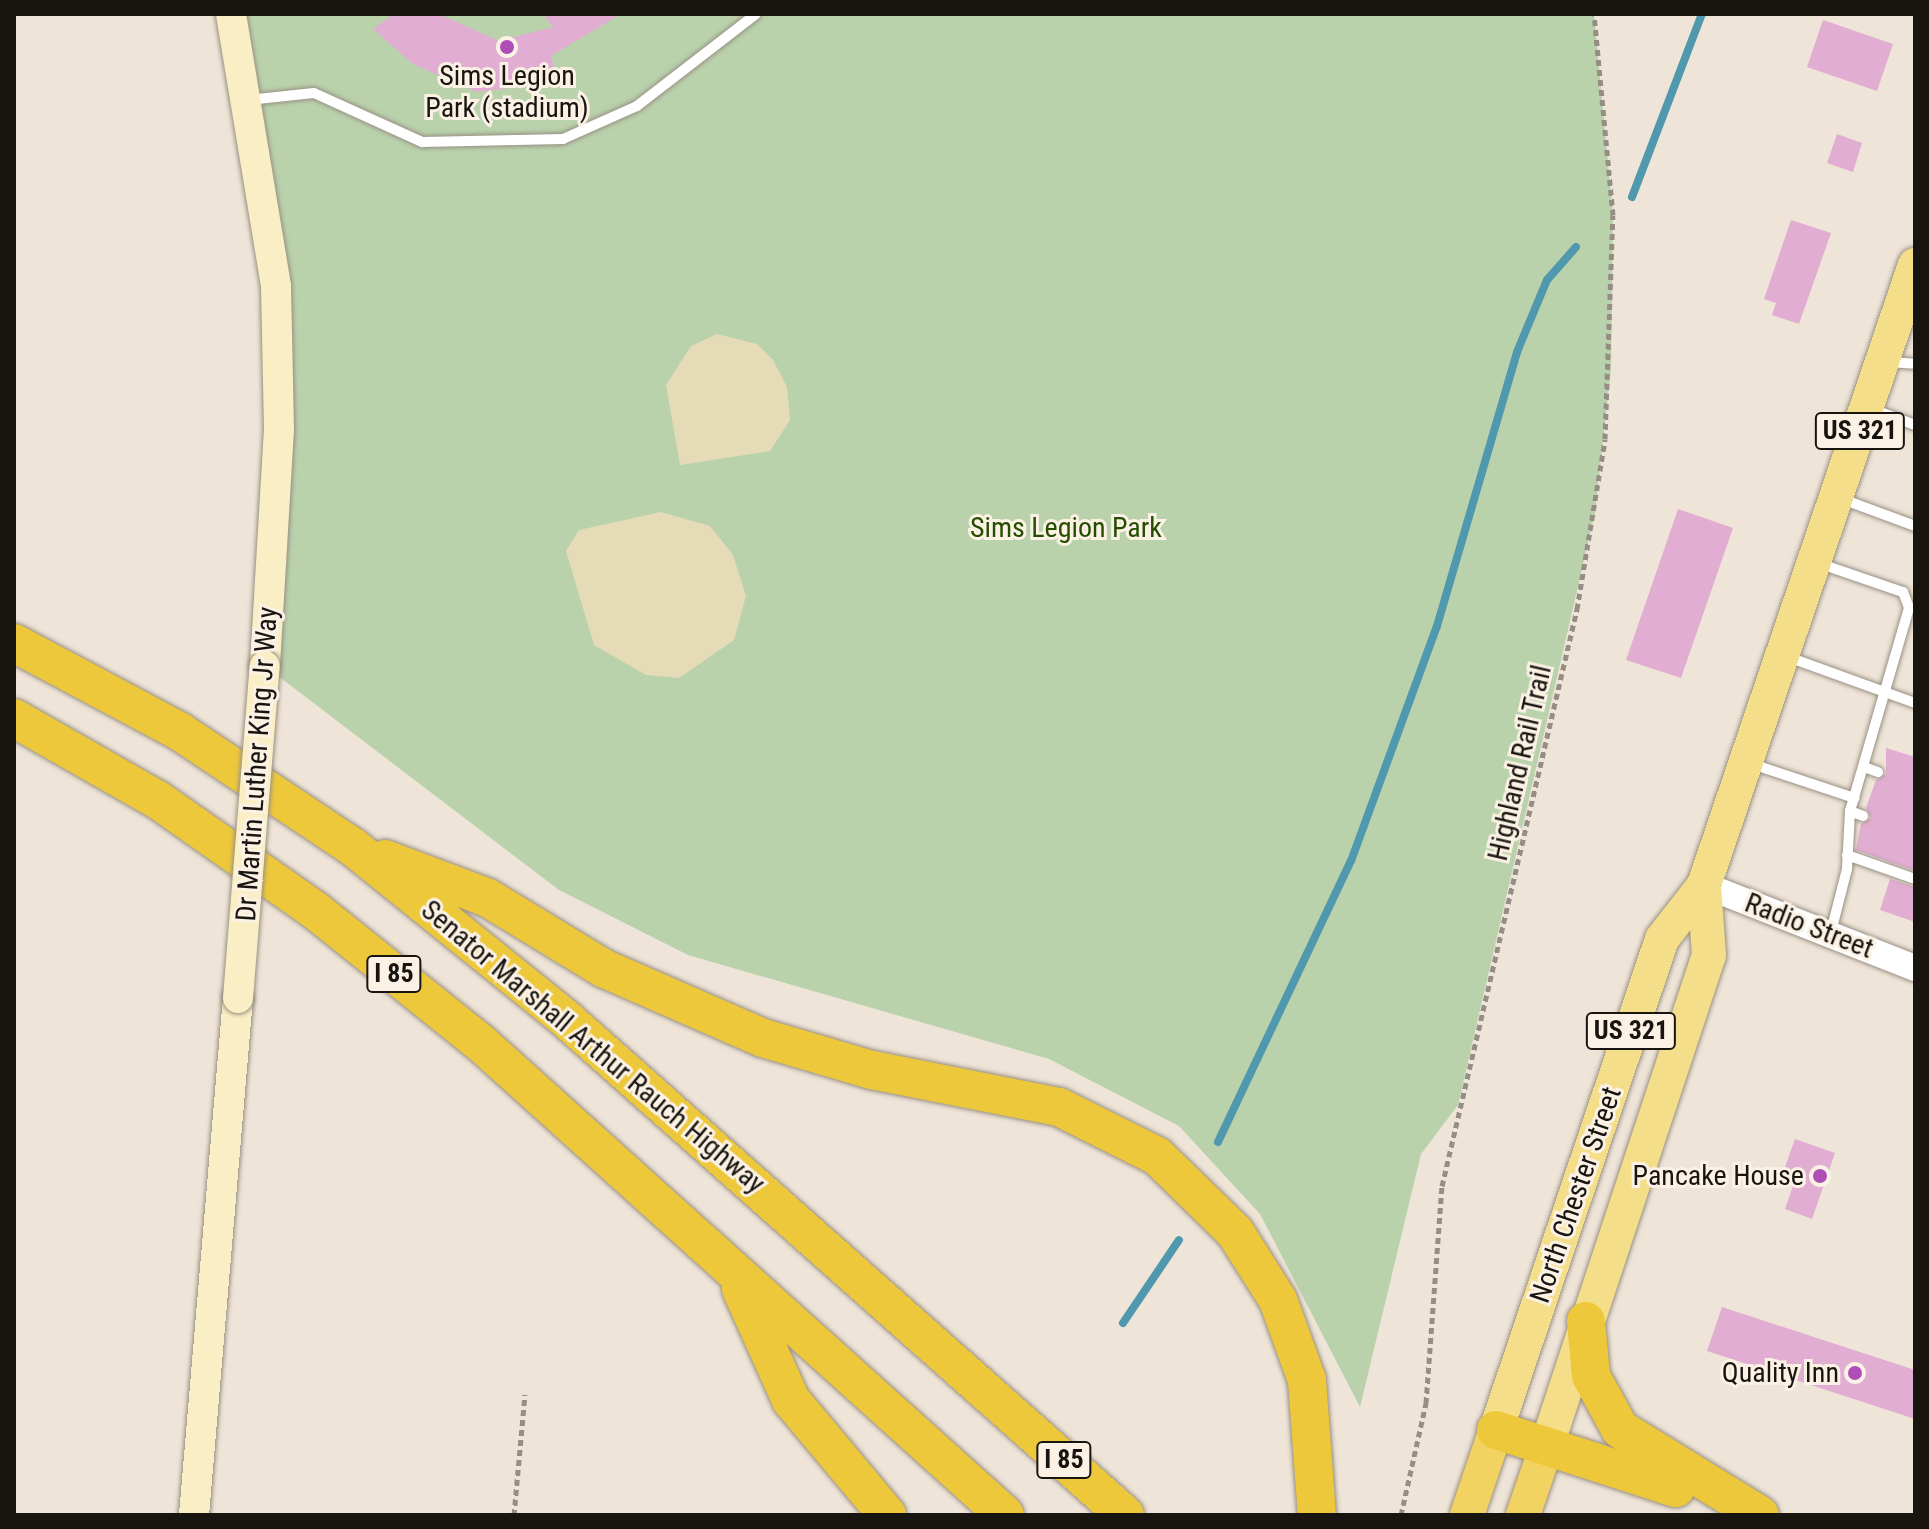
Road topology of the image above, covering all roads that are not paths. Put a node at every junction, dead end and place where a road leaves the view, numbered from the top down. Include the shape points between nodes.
1 (231, 14) edge
2 (756, 14) edge
3 (246, 100) junction
4 (1915, 265) edge
5 (1899, 363) edge
6 (1868, 408) junction
7 (1915, 425) edge
8 (1837, 497) junction
9 (1915, 526) edge
10 (1815, 562) junction
11 (14, 643) edge
12 (1783, 655) junction
13 (1889, 694) junction
14 (1915, 703) edge
15 (14, 718) edge
16 (1746, 762) junction
17 (1864, 767) junction
18 (1878, 772) dead end
19 (1854, 798) junction
20 (1850, 811) junction
21 (1863, 816) dead end
22 (353, 847) junction
23 (1847, 855) junction
24 (1915, 879) edge
25 (1704, 885) junction
26 (1830, 934) junction
27 (1915, 968) edge
28 (737, 1279) junction
29 (1586, 1321) junction
30 (1496, 1430) junction
31 (1547, 1445) junction
32 (194, 1515) edge
33 (887, 1515) edge
34 (1005, 1515) edge
35 (1125, 1515) edge
36 (1317, 1515) edge
37 (1467, 1515) edge
38 (1523, 1515) edge
39 (1758, 1515) edge

1 - 3 main road, Dr Martin Luther King Jr Way
2 - 3 lane via 637,106 563,139 422,142 314,93
3 - 32 main road, Dr Martin Luther King Jr Way, bridge via 276,286 279,429 265,666
4 - 5 main road, North Chester Street / US 321
5 - 6 main road, North Chester Street / US 321
6 - 7 lane
6 - 8 main road, North Chester Street / US 321
8 - 9 lane
8 - 10 main road, North Chester Street / US 321
10 - 12 main road, North Chester Street / US 321
10 - 13 lane via 1907,598
11 - 22 highway, Senator Marshall Arthur Rauch Highway / I 85 via 179,731
12 - 13 lane
12 - 16 main road, North Chester Street / US 321
13 - 14 lane
13 - 17 lane
15 - 28 highway, I 85 via 158,800 316,911 483,1045
16 - 19 lane
16 - 25 main road, North Chester Street / US 321
17 - 18 lane
17 - 19 lane
19 - 20 lane
20 - 21 lane
20 - 23 lane
22 - 35 highway, Senator Marshall Arthur Rauch Highway / I 85 via 566,1019
22 - 36 highway via 488,898 615,975 763,1038 884,1072 1059,1107 1157,1156 1235,1232 1278,1300 1307,1380
23 - 24 lane
23 - 26 lane
25 - 26 street, Radio Street
25 - 29 main road, North Chester Street / US 321 via 1709,955
25 - 30 main road, North Chester Street / US 321 via 1662,939
26 - 27 street, Radio Street
28 - 33 highway via 791,1400
28 - 34 highway, I 85
29 - 31 main road, North Chester Street / US 321
29 - 39 highway via 1591,1376 1620,1429
30 - 31 highway
30 - 37 highway, North Chester Street / US 321
31 - 38 highway, North Chester Street / US 321
31 - 39 highway

